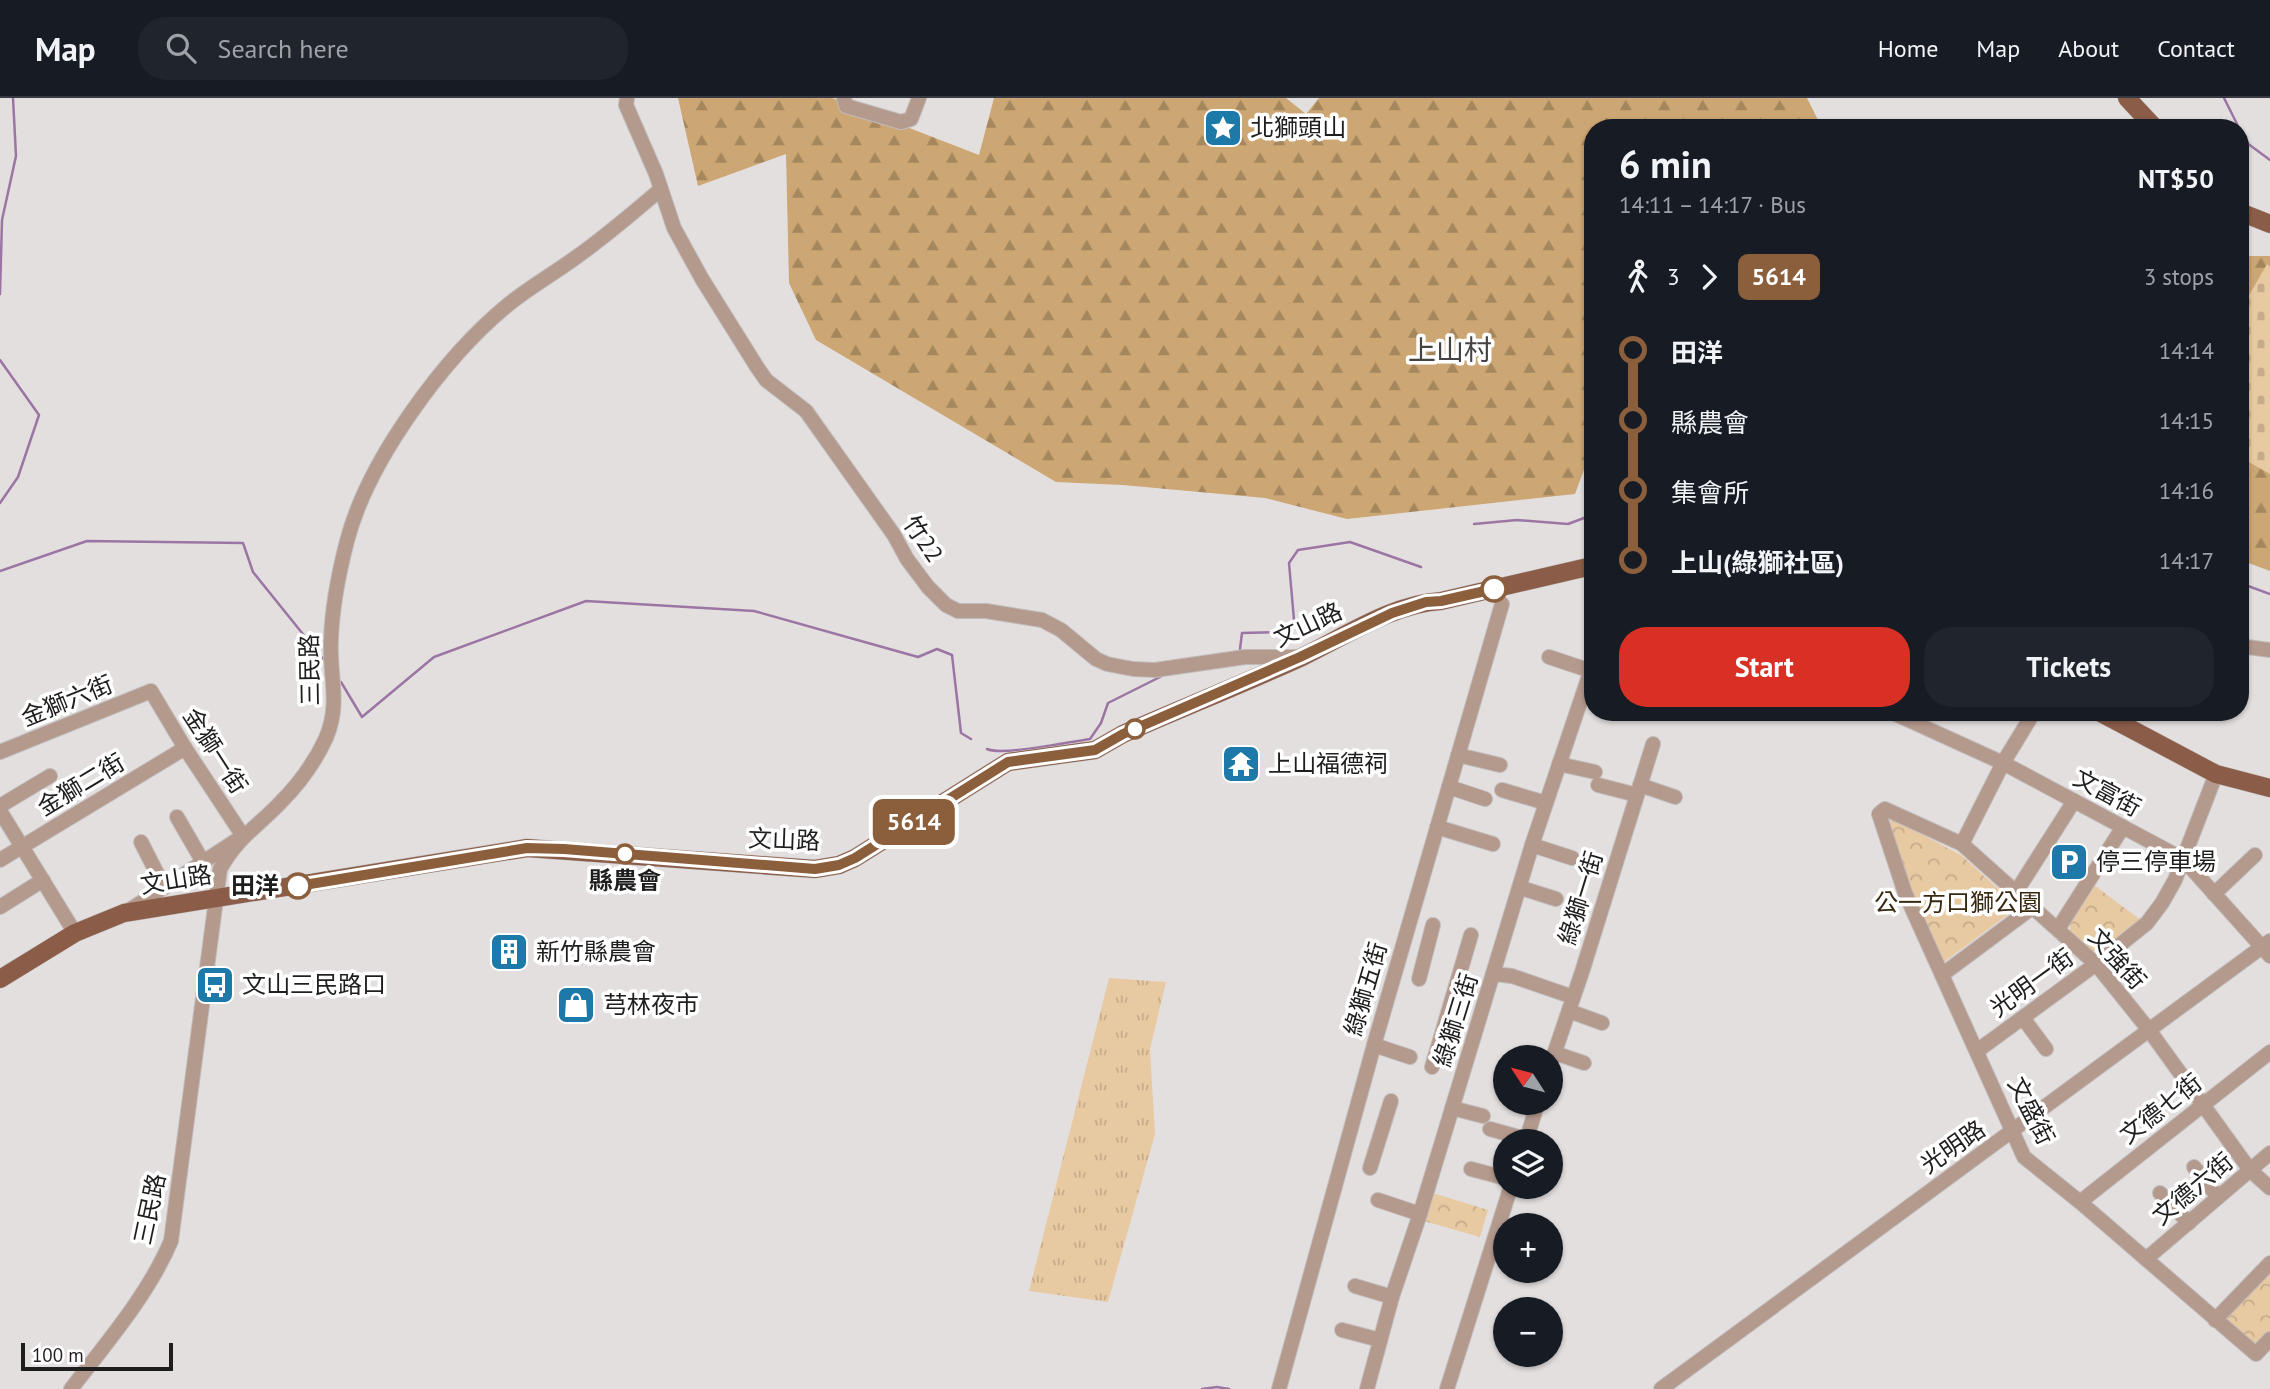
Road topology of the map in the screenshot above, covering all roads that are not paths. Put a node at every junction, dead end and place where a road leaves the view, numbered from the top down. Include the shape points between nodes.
1 (844, 98) edge
2 (919, 98) edge
3 (2127, 98) edge
4 (623, 100) edge
5 (2147, 119) edge
6 (662, 190) junction
7 (2249, 216) edge
8 (2270, 224) edge
9 (1584, 568) edge
10 (1502, 604) dead end
11 (2249, 647) edge
12 (2270, 650) edge
13 (1300, 657) junction
14 (1549, 657) dead end
15 (1584, 667) edge
16 (150, 691) joint
17 (1584, 692) edge
18 (1911, 721) edge
19 (2028, 721) edge
20 (2116, 721) edge
21 (1653, 744) dead end
22 (185, 748) junction
23 (0, 752) edge
24 (1458, 755) junction
25 (2003, 762) junction
26 (1559, 764) junction
27 (1500, 765) dead end
28 (2216, 774) junction
29 (50, 776) dead end
30 (1449, 787) junction
31 (2270, 788) edge
32 (1502, 790) dead end
33 (1639, 790) junction
34 (1675, 797) dead end
35 (1485, 799) dead end
36 (2074, 801) junction
37 (1546, 803) junction
38 (0, 809) edge
39 (1885, 809) joint
40 (177, 817) dead end
41 (1437, 827) junction
42 (2123, 827) junction
43 (243, 836) junction
44 (141, 842) dead end
45 (1493, 844) dead end
46 (1962, 844) junction
47 (1532, 845) junction
48 (23, 846) junction
49 (2255, 855) dead end
50 (1572, 858) dead end
51 (2183, 859) junction
52 (0, 860) edge
53 (203, 862) junction
54 (43, 880) junction
55 (164, 887) junction
56 (1521, 888) junction
57 (2016, 892) junction
58 (2214, 894) junction
59 (216, 898) junction
60 (1556, 898) dead end
61 (0, 907) edge
62 (2033, 907) junction
63 (124, 913) junction
64 (1433, 925) dead end
65 (2058, 929) junction
66 (75, 933) junction
67 (1471, 935) dead end
68 (2267, 949) edge
69 (2096, 964) junction
70 (1494, 974) junction
71 (1943, 974) junction
72 (0, 979) edge
73 (1419, 979) dead end
74 (1571, 1004) junction
75 (2023, 1018) junction
76 (1602, 1023) dead end
77 (2149, 1030) junction
78 (1374, 1045) junction
79 (1558, 1045) edge
80 (2046, 1049) dead end
81 (1977, 1051) junction
82 (2270, 1052) edge
83 (1410, 1058) dead end
84 (1563, 1060) edge
85 (1584, 1063) dead end
86 (1432, 1067) dead end
87 (1391, 1101) dead end
88 (2204, 1105) junction
89 (1452, 1108) junction
90 (1502, 1129) edge
91 (2013, 1132) junction
92 (2270, 1153) edge
93 (2194, 1167) dead end
94 (1370, 1168) dead end
95 (1471, 1169) dead end
96 (2250, 1170) junction
97 (1493, 1175) edge
98 (2270, 1188) edge
99 (2160, 1193) dead end
100 (2218, 1197) junction
101 (1507, 1199) edge
102 (1378, 1200) dead end
103 (2080, 1202) junction
104 (1420, 1214) junction
105 (2189, 1223) junction
106 (2146, 1259) junction
107 (2270, 1263) edge
108 (1355, 1286) dead end
109 (1392, 1297) junction
110 (2216, 1320) junction
111 (1342, 1331) dead end
112 (2270, 1339) edge
113 (1380, 1340) junction
114 (71, 1389) edge
115 (1279, 1389) edge
116 (1367, 1389) edge
117 (1447, 1389) edge
118 (1661, 1389) edge

1 - 2 street via 846,106 901,122 911,119
3 - 5 main road
4 - 6 street, 竹22
6 - 13 street, 竹22 / 竹22 via 685,247 761,373 806,411 907,559 946,605 958,611 1042,620 1096,659 1133,669 1245,657
6 - 43 street, 三民路 via 510,303 444,371 402,427 362,496 348,540 331,639 335,716 309,770
7 - 8 main road
9 - 13 main road, 文山路 via 1426,602
10 - 24 street, 綠獅五街
11 - 12 street
13 - 59 main road, 文山路 via 1095,750 1008,762 839,865 815,869 527,848
14 - 15 street
16 - 22 street, 金獅一街
16 - 23 street, 金獅六街
17 - 26 street, 綠獅三街
18 - 25 street, 文富街
19 - 25 street
20 - 28 main road
21 - 33 street, 綠獅一街
22 - 43 street, 金獅一街
22 - 48 street, 金獅二街
24 - 27 street
24 - 30 street, 綠獅五街
25 - 36 street, 文富街
25 - 46 street
26 - 33 street
26 - 37 street, 綠獅三街
28 - 31 main road
28 - 51 street, 光明一街
29 - 38 street
30 - 35 street
30 - 41 street, 綠獅五街
32 - 37 street
33 - 34 street
33 - 74 street, 綠獅一街
36 - 42 street, 文富街
36 - 57 street
37 - 47 street, 綠獅三街
38 - 48 street
39 - 46 street, 文強街
39 - 71 street, 文盛街 via 1880,814 1881,824 1905,893
40 - 53 street
41 - 45 street
41 - 78 street, 綠獅五街
42 - 51 street, 文富街
42 - 65 street
43 - 53 street, 文山路
43 - 59 street, 三民路 via 220,869
44 - 55 street
46 - 57 street, 文強街
47 - 50 street
47 - 56 street, 綠獅三街
48 - 52 street, 金獅二街
48 - 54 street
49 - 58 street
51 - 58 street, 文富街
51 - 69 street, 光明一街 via 2162,904 2147,923
53 - 55 street, 文山路
54 - 61 street
54 - 66 street
55 - 63 street, 文山路
56 - 60 street
56 - 70 street, 綠獅三街
57 - 62 street, 文強街
58 - 68 street, 文富街
59 - 63 main road, 文山路
59 - 114 street, 三民路 via 171,1241 149,1284
62 - 65 street, 文強街
62 - 71 street
63 - 66 main road, 文山路
64 - 73 street
65 - 69 street, 文強街
66 - 72 main road, 文山路
67 - 86 street
68 - 77 street, 光明路
69 - 75 street, 光明一街
69 - 77 street, 文強街
70 - 74 street via 1512,976
70 - 89 street, 綠獅三街
71 - 81 street, 文盛街
74 - 76 street
74 - 79 street, 綠獅一街
75 - 80 street
75 - 81 street, 光明一街
77 - 88 street, 文強街
77 - 91 street, 光明路
78 - 83 street
78 - 115 street, 綠獅五街
81 - 91 street, 文盛街
82 - 88 street, 文德七街
84 - 85 street
87 - 94 street
88 - 96 street, 文強街
88 - 103 street, 文德七街
89 - 90 street
89 - 104 street, 綠獅三街
91 - 103 street, 文盛街 via 2024,1157
91 - 118 street, 光明路
92 - 96 street, 文德六街
93 - 100 street
95 - 97 street
96 - 98 street, 文強街
96 - 100 street, 文德六街
99 - 105 street
100 - 105 street, 文德六街
101 - 117 street
102 - 104 street
103 - 106 street, 文盛街
104 - 109 street, 綠獅三街
105 - 106 street, 文德六街
106 - 110 street, 文盛街
107 - 110 street
108 - 109 street
109 - 113 street, 綠獅三街
110 - 112 street, 文盛街 via 2256,1354
111 - 113 street
113 - 116 street, 綠獅三街

